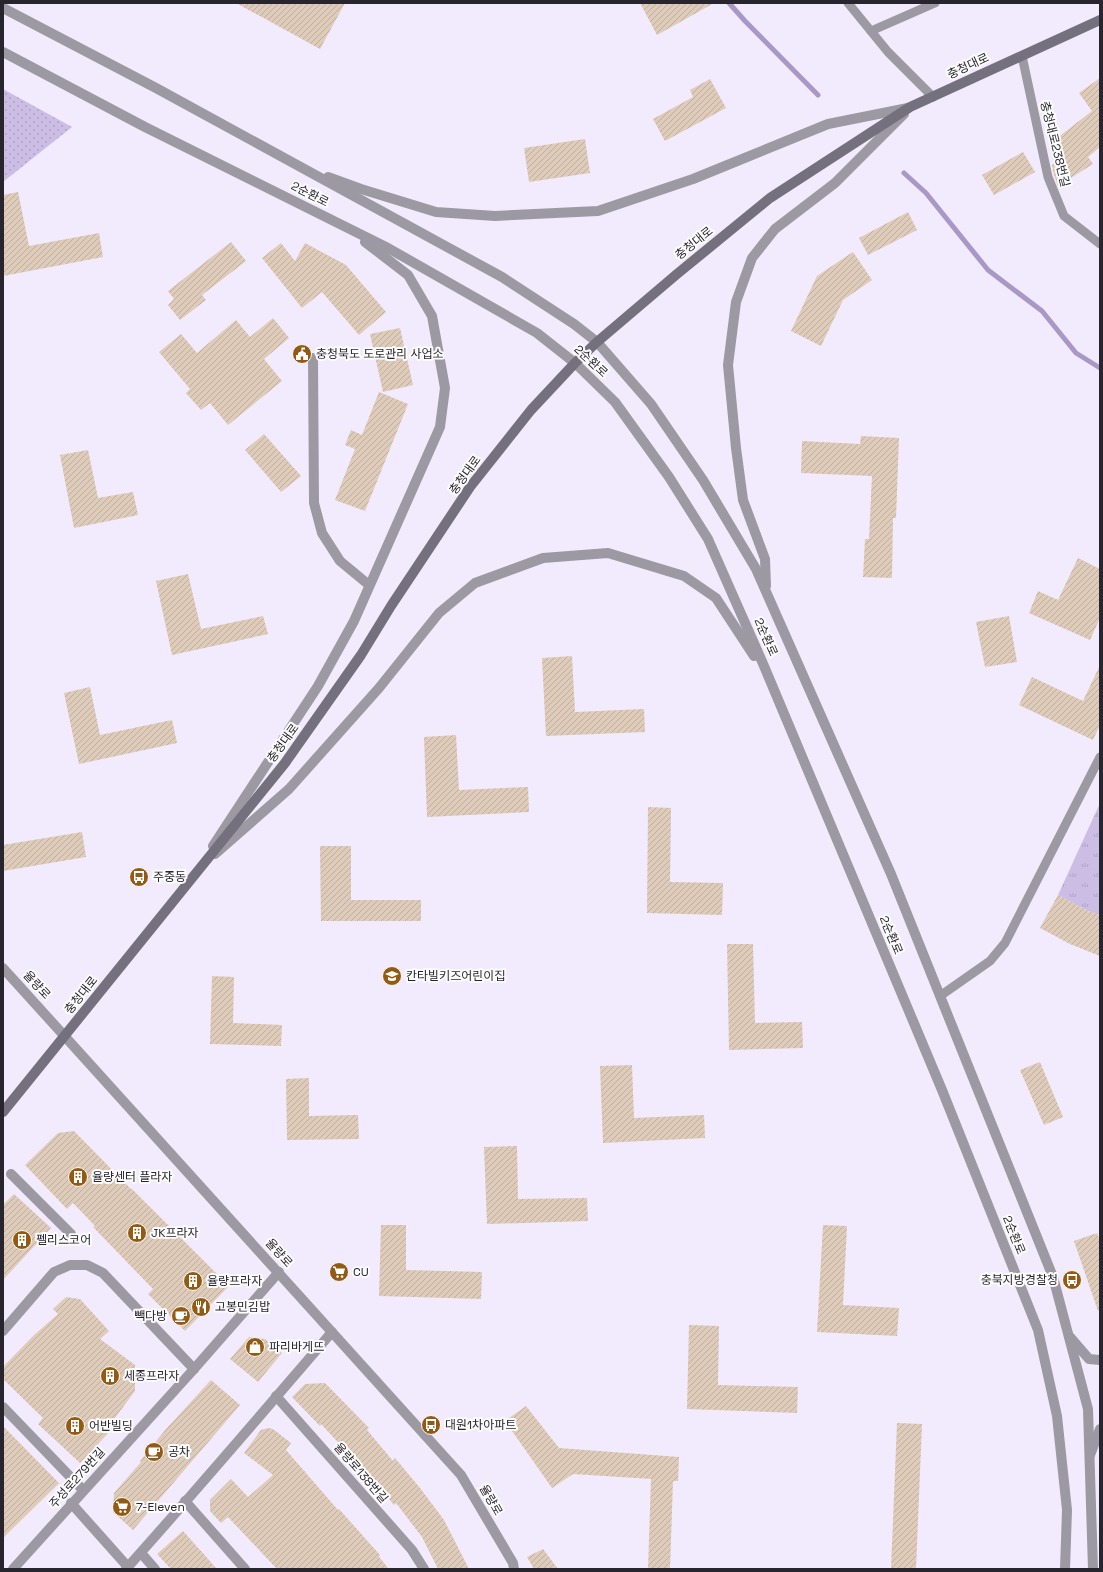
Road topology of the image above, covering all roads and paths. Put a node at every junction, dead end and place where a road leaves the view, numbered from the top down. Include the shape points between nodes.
1 (848, 3) edge
2 (931, 4) edge
3 (3, 8) edge
4 (1100, 20) edge
5 (871, 31) junction
6 (3, 52) edge
7 (1022, 56) junction
8 (933, 97) junction
9 (910, 107) junction
10 (296, 165) junction
11 (348, 228) junction
12 (1100, 244) edge
13 (597, 342) junction
14 (313, 358) dead end
15 (576, 363) junction
16 (369, 585) junction
17 (766, 592) junction
18 (770, 678) junction
19 (1100, 758) edge
20 (198, 869) junction
21 (3, 968) edge
22 (940, 996) junction
23 (65, 1035) junction
24 (3, 1112) edge
25 (11, 1174) dead end
26 (71, 1234) dead end
27 (278, 1272) junction
28 (3, 1331) edge
29 (332, 1332) junction
30 (1070, 1337) junction
31 (1100, 1360) edge
32 (194, 1369) junction
33 (276, 1396) junction
34 (3, 1407) edge
35 (1100, 1429) edge
36 (1090, 1455) junction
37 (82, 1490) junction
38 (185, 1501) junction
39 (71, 1504) junction
40 (141, 1553) junction
41 (127, 1568) edge
42 (12, 1569) edge
43 (155, 1569) edge
44 (245, 1569) edge
45 (424, 1569) edge
46 (514, 1569) edge
47 (1065, 1569) edge
48 (1094, 1569) edge

1 - 5 lane
2 - 5 lane
3 - 10 street, 2순환로
4 - 7 main road, 충청대로
5 - 8 lane
6 - 11 street, 2순환로 via 145,127
7 - 8 main road, 충청대로
7 - 12 lane, 충청대로238번길 via 1048,177 1064,216
8 - 9 main road, 충청대로
9 - 10 street via 828,124 693,179 598,211 495,216 436,212 361,189
9 - 13 main road, 충청대로 via 770,198
9 - 17 street via 835,183 775,229 752,258 736,302 728,366 736,448 743,500 765,559
10 - 13 street, 2순환로 via 502,277
11 - 15 street, 2순환로 via 537,333
11 - 16 street via 408,275 432,316 445,388 440,428
13 - 15 main road, 충청대로
13 - 17 street, 2순환로 via 651,404 704,480 756,569
14 - 16 street via 314,503 322,533 340,561
15 - 18 street, 2순환로 via 615,402 669,477 708,539
15 - 20 main road, 충청대로 via 531,410 470,487 330,700 285,763
16 - 20 street via 354,621 318,686
17 - 22 street, 2순환로 via 891,874
18 - 20 street via 716,598 684,576 608,553 543,558 475,584 439,613 379,688 289,789
18 - 47 street, 2순환로 via 942,1090 1038,1330 1057,1416 1067,1510
19 - 22 lane via 1005,944 990,961
20 - 23 main road, 충청대로
21 - 23 street, 율량로
22 - 30 street, 2순환로 via 1054,1277
23 - 24 main road, 충청대로
23 - 27 street, 율량로
25 - 26 street
27 - 29 street, 율량로
27 - 32 street, 주성로279번길
28 - 32 street via 54,1272 70,1265 87,1265 103,1273
29 - 33 street
29 - 46 street, 율량로 via 461,1475 513,1563
30 - 31 street via 1089,1359
30 - 36 street, 2순환로 via 1088,1408
32 - 37 street, 주성로279번길
33 - 38 street
33 - 45 street, 율량로138번길 via 412,1550
34 - 37 street
35 - 36 street
36 - 48 street, 2순환로
37 - 39 street, 주성로279번길
38 - 40 street
38 - 44 street
39 - 41 street
39 - 42 street, 주성로279번길
40 - 41 street
40 - 43 street

